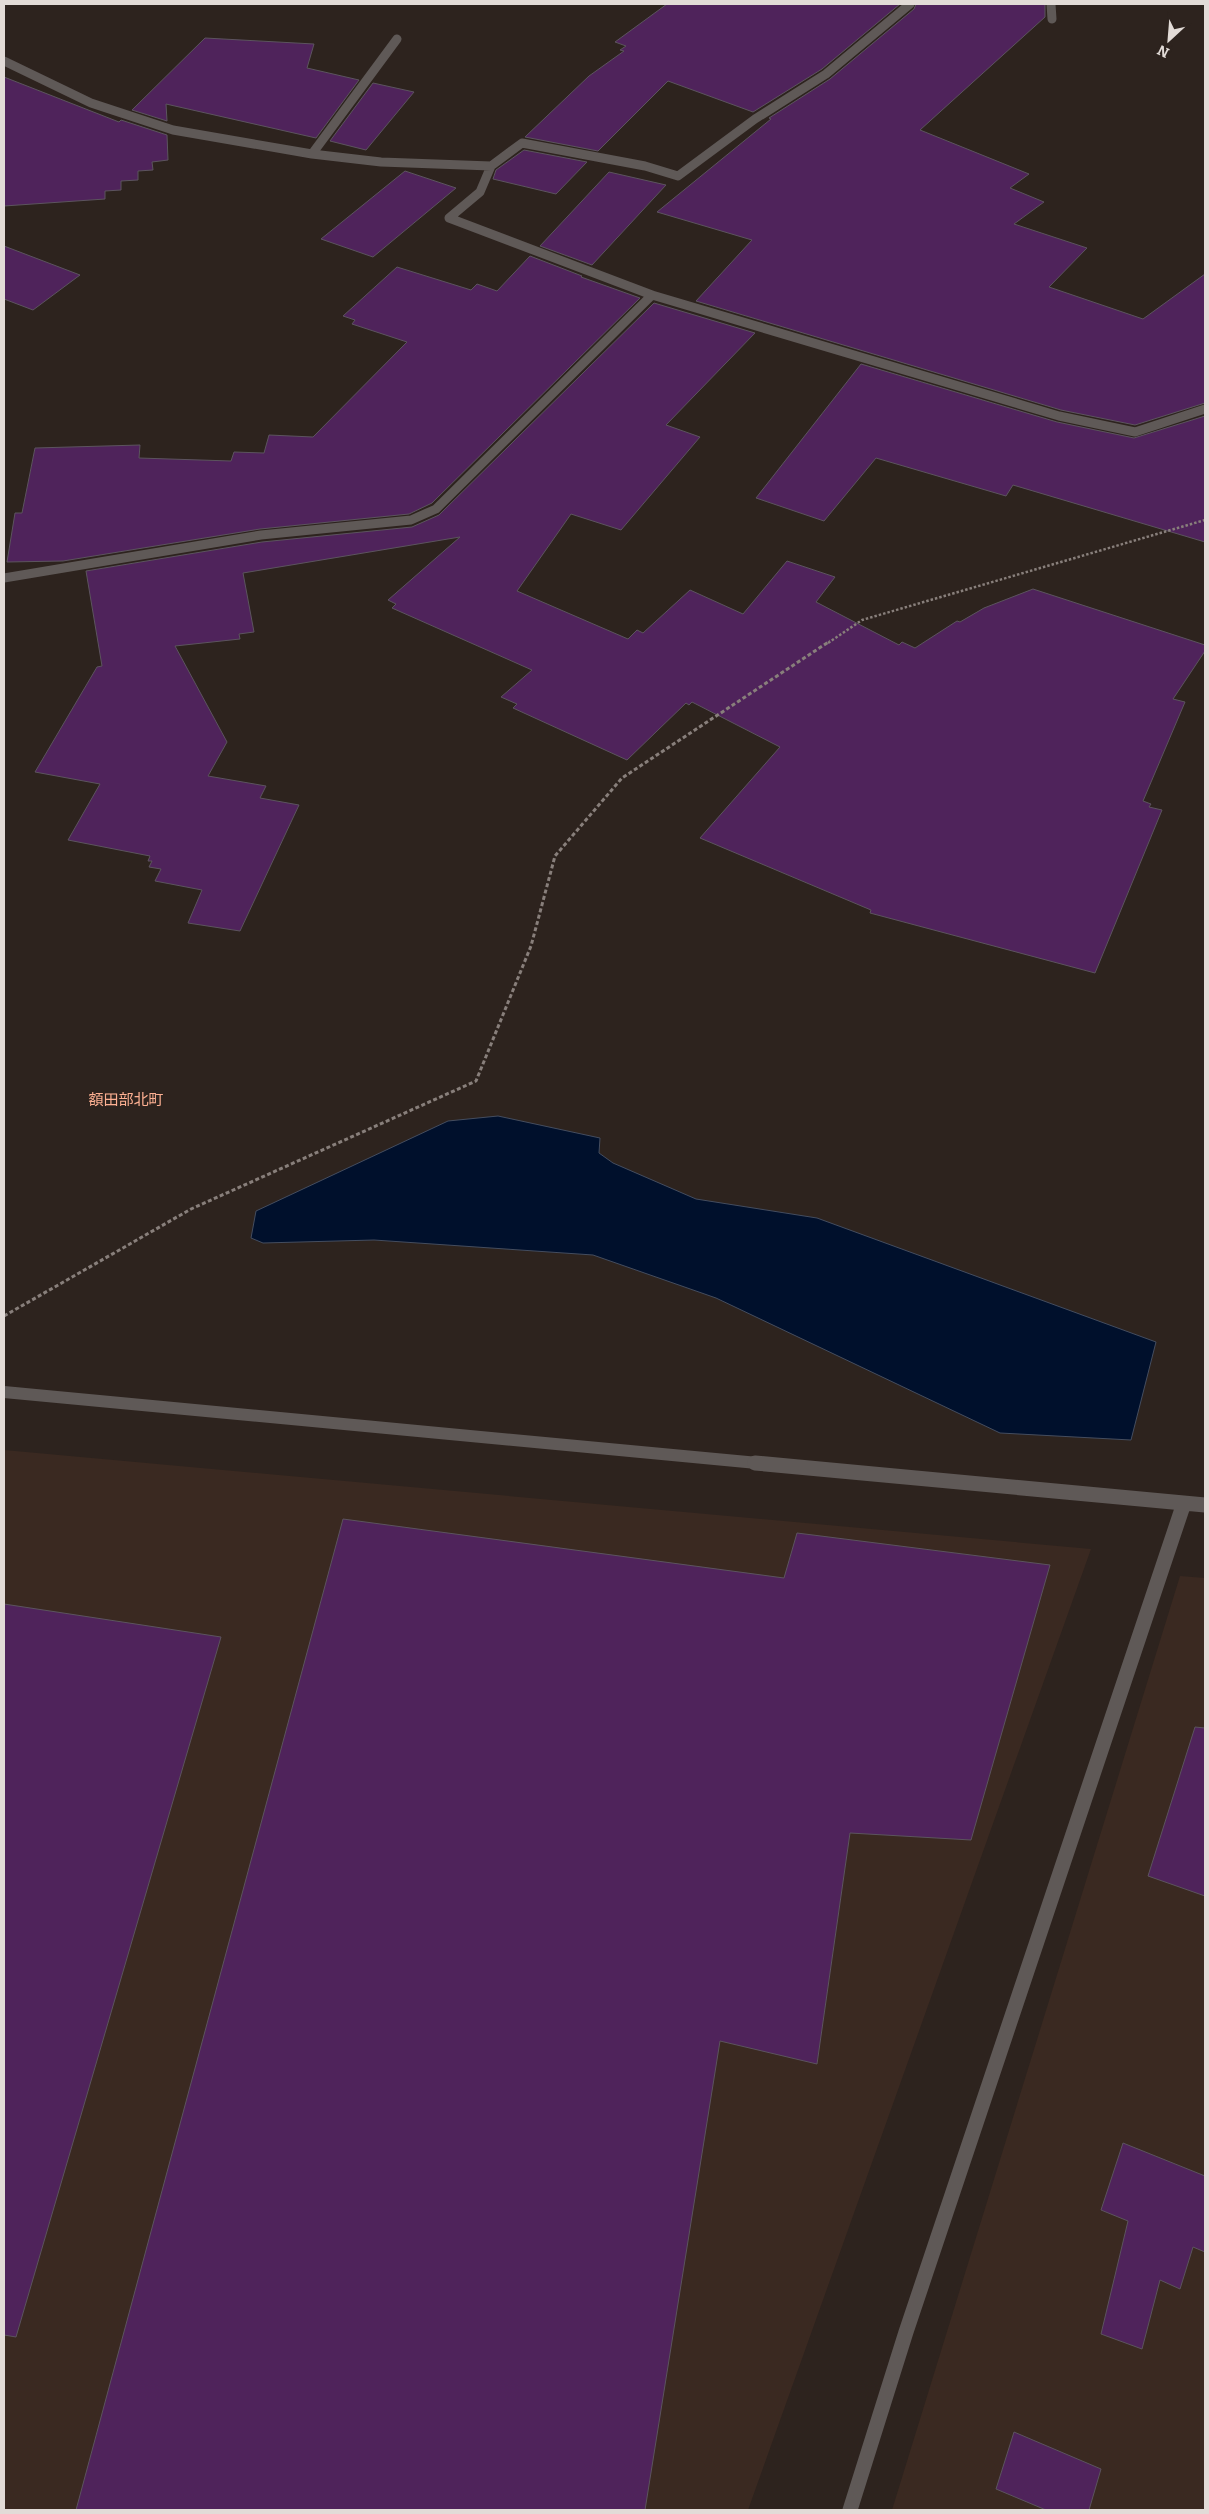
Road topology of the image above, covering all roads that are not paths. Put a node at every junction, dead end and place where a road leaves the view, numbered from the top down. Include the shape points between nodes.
1 (910, 4) edge
2 (1050, 4) edge
3 (1052, 19) dead end
4 (398, 40) dead end
5 (4, 61) edge
6 (312, 154) junction
7 (491, 166) junction
8 (652, 295) junction
9 (1205, 409) edge
10 (4, 578) edge
11 (4, 1392) edge
12 (1184, 1503) junction
13 (1205, 1505) edge
14 (850, 2510) edge

1 - 7 street via 826,74 755,119 678,176 645,166 522,143
2 - 3 street
4 - 6 street
5 - 6 street via 90,103 173,130
6 - 7 street via 381,162
7 - 8 street via 480,192 449,218
8 - 9 street via 1059,416 1135,432
8 - 10 street via 436,509 411,520 260,535
11 - 12 street
12 - 13 street
12 - 14 street via 906,2332

